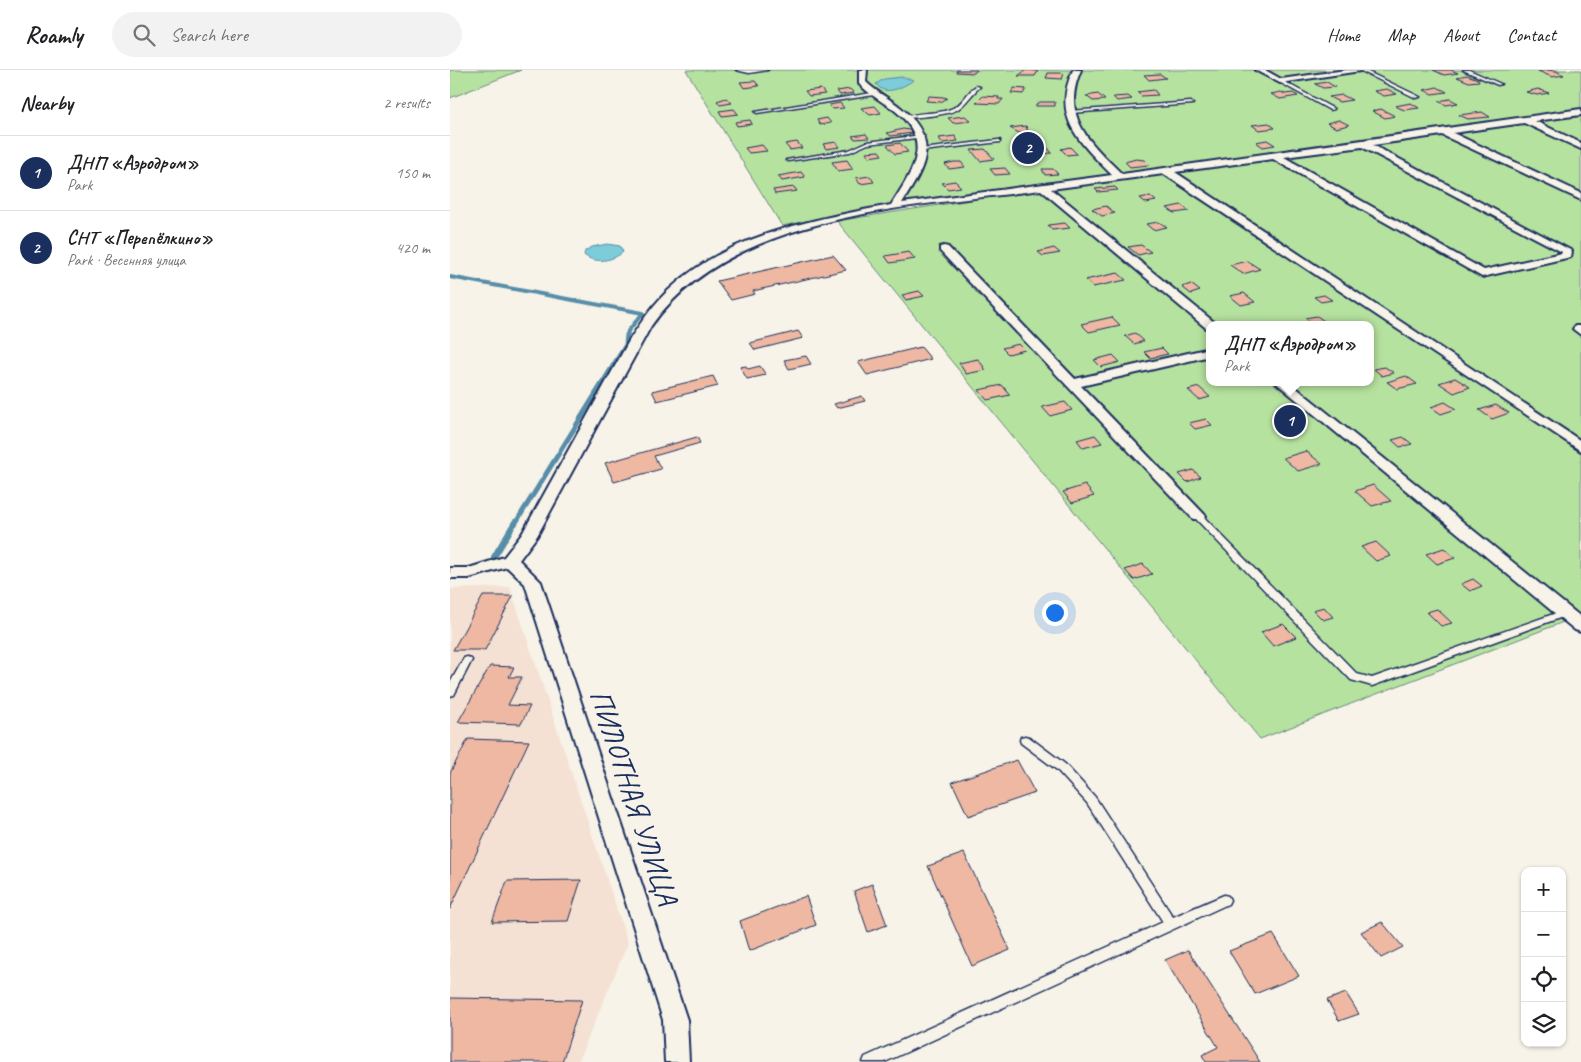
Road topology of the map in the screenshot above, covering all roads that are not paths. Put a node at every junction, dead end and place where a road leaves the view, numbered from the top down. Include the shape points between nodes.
1 (738, 70) edge
2 (766, 70) edge
3 (863, 70) edge
4 (1077, 70) edge
5 (1259, 70) edge
6 (1362, 70) edge
7 (1465, 70) edge
8 (1280, 81) junction
9 (1499, 84) dead end
10 (978, 87) dead end
11 (872, 94) junction
12 (1418, 97) dead end
13 (1191, 103) dead end
14 (1332, 108) dead end
15 (758, 112) dead end
16 (1070, 112) junction
17 (1581, 112) edge
18 (908, 116) junction
19 (1525, 120) junction
20 (1442, 132) junction
21 (922, 136) junction
22 (998, 141) dead end
23 (1364, 144) junction
24 (1581, 146) edge
25 (922, 150) junction
26 (1275, 156) junction
27 (788, 160) dead end
28 (1165, 170) junction
29 (1119, 176) junction
30 (1042, 186) junction
31 (1581, 197) edge
32 (894, 207) junction
33 (944, 249) dead end
34 (1206, 322) edge
35 (1206, 353) edge
36 (1072, 384) junction
37 (1286, 386) edge
38 (1581, 447) edge
39 (1198, 516) joint
40 (510, 561) junction
41 (450, 573) edge
42 (1565, 613) junction
43 (1581, 626) edge
44 (467, 660) dead end
45 (450, 692) edge
46 (1025, 740) dead end
47 (1224, 900) dead end
48 (1168, 919) dead end
49 (677, 1062) edge
50 (870, 1062) edge

1 - 2 lane
3 - 11 street via 862,82
4 - 16 street via 1067,90
5 - 8 street
6 - 8 street
6 - 12 lane
7 - 9 lane
8 - 14 lane
10 - 18 lane via 960,107
11 - 15 lane
11 - 18 street
13 - 16 lane
16 - 29 street via 1077,131
17 - 19 street
18 - 21 street
19 - 20 street
19 - 24 street
20 - 23 street
20 - 31 street
21 - 25 street
21 - 27 lane via 867,143 850,151
22 - 25 lane
23 - 26 street
23 - 26 street via 1567,251 1567,255 1482,274
25 - 32 street via 918,168
26 - 28 street
28 - 29 street
28 - 38 street
29 - 30 street
30 - 32 street
30 - 34 street
32 - 40 street via 836,217 775,234 721,258 676,288 645,324 529,536
33 - 36 street
35 - 36 street
36 - 39 street
37 - 42 street
39 - 42 lane via 1354,677 1372,682
40 - 41 street via 469,572
40 - 49 street, ПИЛОТНАЯ УЛИЦА via 533,582 675,1020
42 - 43 street
44 - 45 lane
46 - 48 lane via 1061,767 1091,800
47 - 50 lane

